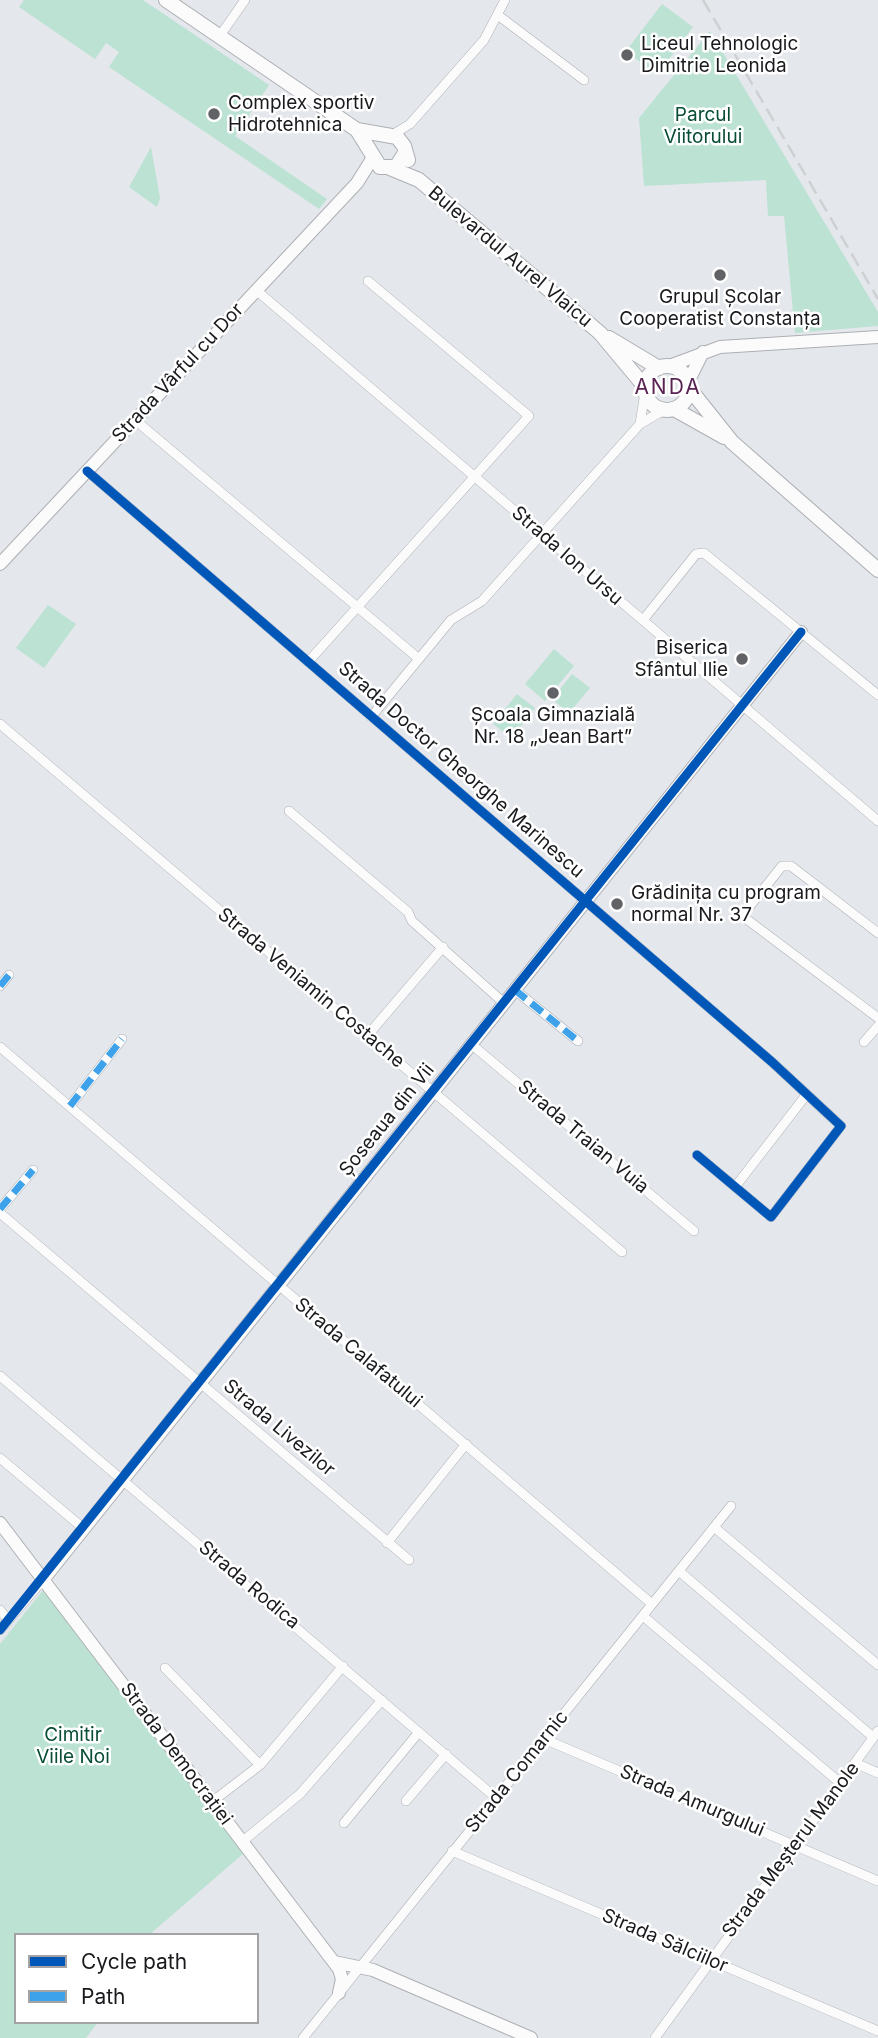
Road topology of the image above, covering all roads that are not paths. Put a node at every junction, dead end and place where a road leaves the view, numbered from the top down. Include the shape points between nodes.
1 (166, 0) edge
2 (245, 0) edge
3 (505, 0) edge
4 (499, 16) junction
5 (219, 37) junction
6 (584, 80) dead end
7 (410, 124) junction
8 (357, 130) junction
9 (387, 135) junction
10 (405, 149) junction
11 (371, 157) junction
12 (388, 168) junction
13 (419, 180) junction
14 (357, 183) junction
15 (368, 281) dead end
16 (256, 290) junction
17 (600, 333) junction
18 (878, 337) edge
19 (703, 352) junction
20 (664, 367) junction
21 (689, 385) junction
22 (645, 389) junction
23 (669, 409) junction
24 (135, 419) junction
25 (640, 424) junction
26 (732, 442) junction
27 (87, 471) junction
28 (476, 478) junction
29 (542, 534) junction
30 (0, 564) edge
31 (878, 570) edge
32 (359, 606) junction
33 (643, 620) junction
34 (801, 632) junction
35 (418, 658) junction
36 (308, 662) junction
37 (878, 695) edge
38 (741, 705) junction
39 (371, 717) junction
40 (0, 724) edge
41 (289, 811) dead end
42 (878, 821) edge
43 (585, 900) junction
44 (878, 933) edge
45 (443, 947) junction
46 (9, 975) dead end
47 (0, 986) edge
48 (515, 990) junction
49 (504, 1003) junction
50 (878, 1017) edge
51 (878, 1026) edge
52 (367, 1036) junction
53 (122, 1039) dead end
54 (578, 1041) dead end
55 (864, 1042) dead end
56 (471, 1044) junction
57 (0, 1047) edge
58 (432, 1091) junction
59 (807, 1094) junction
60 (69, 1106) junction
61 (697, 1155) dead end
62 (33, 1170) dead end
63 (735, 1187) junction
64 (0, 1211) edge
65 (694, 1231) dead end
66 (622, 1252) dead end
67 (277, 1284) junction
68 (0, 1376) edge
69 (198, 1383) junction
70 (466, 1444) junction
71 (0, 1458) edge
72 (122, 1479) junction
73 (731, 1506) dead end
74 (0, 1523) edge
75 (83, 1528) junction
76 (714, 1528) junction
77 (387, 1543) junction
78 (409, 1560) dead end
79 (679, 1571) junction
80 (43, 1580) junction
81 (652, 1604) junction
82 (0, 1610) edge
83 (643, 1616) junction
84 (8, 1620) junction
85 (0, 1630) edge
86 (878, 1665) edge
87 (343, 1666) junction
88 (165, 1668) dead end
89 (382, 1700) junction
90 (419, 1732) junction
91 (876, 1734) edge
92 (544, 1739) junction
93 (446, 1754) junction
94 (855, 1763) junction
95 (260, 1765) junction
96 (878, 1773) edge
97 (839, 1782) junction
98 (495, 1797) junction
99 (213, 1801) junction
100 (406, 1801) dead end
101 (344, 1823) dead end
102 (243, 1841) junction
103 (793, 1844) junction
104 (452, 1851) junction
105 (878, 1881) edge
106 (709, 1959) junction
107 (334, 1962) junction
108 (362, 1965) junction
109 (339, 1993) junction
110 (878, 2031) edge
111 (303, 2038) edge
112 (531, 2038) edge
113 (655, 2038) edge

1 - 5 main road
2 - 5 street
3 - 4 street
4 - 6 street
4 - 7 street via 484,40
5 - 8 main road
7 - 9 street
7 - 10 street
8 - 9 main road
8 - 11 main road
9 - 10 main road
9 - 11 main road via 372,143
10 - 12 main road via 400,163
10 - 13 main road, Bulevardul Aurel Vlaicu
11 - 12 main road
11 - 14 street, Strada Vârful cu Dor
12 - 13 main road, Bulevardul Aurel Vlaicu
12 - 14 street, Strada Vârful cu Dor
13 - 17 main road, Bulevardul Aurel Vlaicu
14 - 16 street, Strada Vârful cu Dor
15 - 28 street via 529,416
16 - 24 street, Strada Vârful cu Dor
16 - 28 street, Strada Ion Ursu
17 - 20 main road, Bulevardul Aurel Vlaicu
17 - 22 main road, Bulevardul Aurel Vlaicu
18 - 19 street via 720,346
19 - 20 street
19 - 21 street
20 - 21 main road via 682,372
20 - 22 main road via 651,373
21 - 23 main road via 685,400
21 - 26 main road
22 - 23 main road via 653,405
22 - 25 street
23 - 25 street
23 - 26 main road
24 - 27 street, Strada Vârful cu Dor
24 - 32 street
25 - 29 street
26 - 31 main road
27 - 30 street, Strada Vârful cu Dor
27 - 36 street, Strada Doctor Gheorghe Marinescu
28 - 29 street, Strada Ion Ursu
28 - 32 street
29 - 33 street, Strada Ion Ursu
29 - 35 street via 482,601 452,620
32 - 35 street
32 - 36 street
33 - 34 street via 696,554 704,553
33 - 38 street, Strada Ion Ursu
34 - 37 street
34 - 38 street, Șoseaua din Vii
35 - 39 street
36 - 39 street, Strada Doctor Gheorghe Marinescu
38 - 42 street, Strada Ion Ursu
38 - 43 street, Șoseaua din Vii
39 - 43 street, Strada Doctor Gheorghe Marinescu
40 - 52 street, Strada Veniamin Costache
41 - 45 street
43 - 48 street, Șoseaua din Vii
43 - 59 street, Strada Doctor Gheorghe Marinescu
44 - 50 street via 791,866 782,866 745,912 745,918
45 - 49 street
45 - 52 street
46 - 47 street
48 - 49 street, Șoseaua din Vii
48 - 54 street
49 - 56 street, Șoseaua din Vii
51 - 55 street
52 - 58 street, Strada Veniamin Costache
53 - 60 street
56 - 58 street, Șoseaua din Vii
56 - 65 street, Strada Traian Vuia
57 - 60 street, Strada Calafatului
58 - 66 street, Strada Veniamin Costache
58 - 67 street, Șoseaua din Vii
59 - 63 street
59 - 63 street, Strada Doctor Gheorghe Marinescu via 841,1126 771,1217
60 - 67 street, Strada Calafatului
61 - 63 street
62 - 64 street
64 - 69 street, Strada Livezilor
67 - 69 street, Șoseaua din Vii
67 - 70 street, Strada Calafatului
68 - 72 street, Strada Rodica
69 - 72 street, Șoseaua din Vii
69 - 77 street, Strada Livezilor
70 - 77 street
70 - 81 street, Strada Calafatului
71 - 75 street
72 - 75 street, Șoseaua din Vii
72 - 87 street, Strada Rodica
73 - 76 street, Strada Comarnic
74 - 80 street, Strada Democrației
75 - 80 street, Șoseaua din Vii
76 - 79 street, Strada Comarnic
76 - 86 street
77 - 78 street, Strada Livezilor
79 - 81 street, Strada Comarnic
79 - 91 street
80 - 84 street, Șoseaua din Vii
80 - 99 street, Strada Democrației
81 - 83 street, Strada Comarnic
82 - 84 street
83 - 92 street, Strada Comarnic
83 - 97 street
84 - 85 street, Șoseaua din Vii
87 - 89 street, Strada Rodica
87 - 95 street
88 - 95 street
89 - 90 street, Strada Rodica
89 - 102 street via 300,1794
90 - 93 street, Strada Rodica
90 - 101 street
91 - 94 street, Strada Meșterul Manole
92 - 98 street, Strada Comarnic
92 - 103 street, Strada Amurgului
93 - 98 street, Strada Rodica
93 - 100 street
94 - 96 street
94 - 97 street, Strada Meșterul Manole
95 - 99 street
97 - 103 street, Strada Meșterul Manole
98 - 104 street, Strada Comarnic
99 - 102 street, Strada Democrației
102 - 107 street, Strada Democrației
103 - 105 street, Strada Amurgului
103 - 106 street, Strada Meșterul Manole
104 - 106 street, Strada Sălciilor
104 - 108 street, Strada Comarnic
106 - 110 street, Strada Sălciilor
106 - 113 street, Strada Meșterul Manole
107 - 108 street
107 - 109 street via 342,1979
108 - 109 street, Strada Comarnic
108 - 112 street
109 - 111 street, Strada Comarnic

